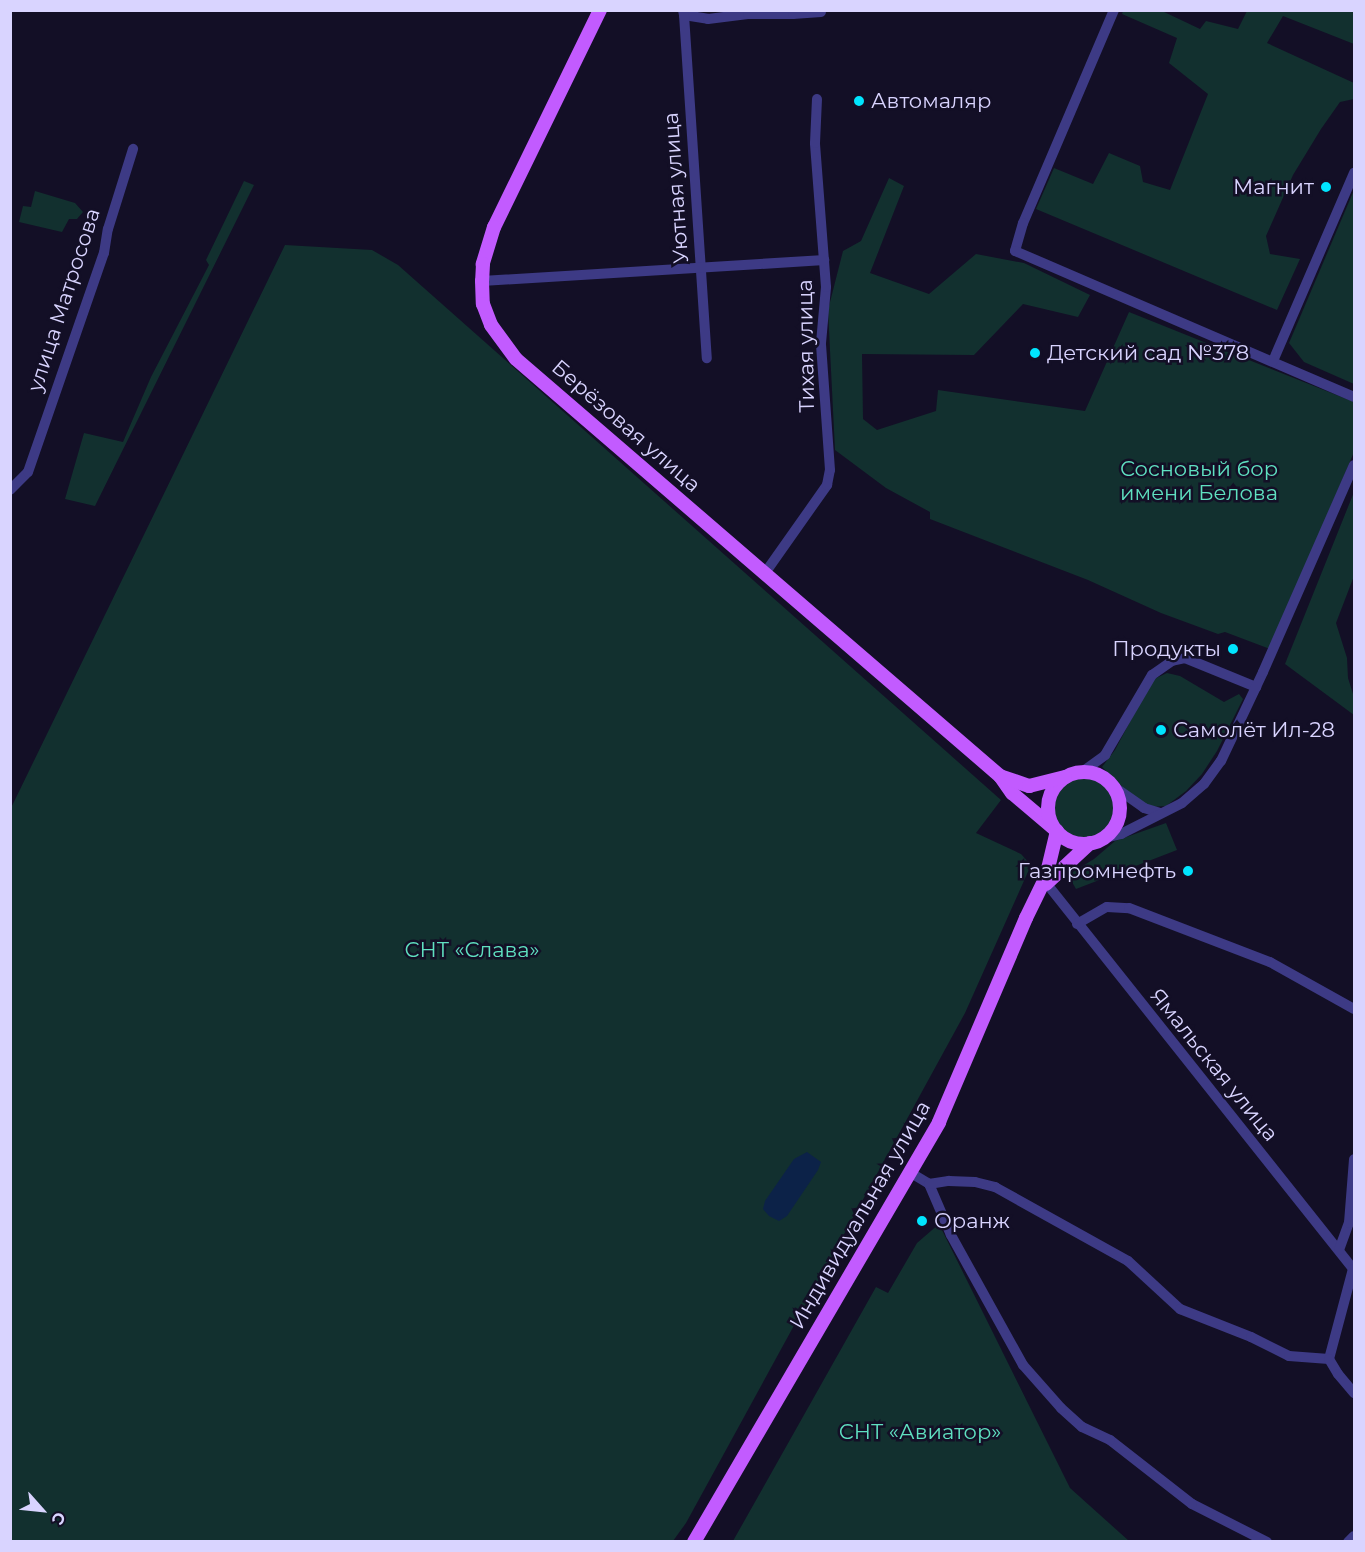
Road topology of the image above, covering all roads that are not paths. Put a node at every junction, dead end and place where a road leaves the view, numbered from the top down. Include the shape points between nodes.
1 (600, 10) edge
2 (1114, 10) edge
3 (821, 12) edge
4 (684, 13) edge
5 (817, 99) dead end
6 (133, 149) dead end
7 (1354, 173) edge
8 (824, 260) junction
9 (702, 267) junction
10 (482, 281) junction
11 (707, 358) dead end
12 (1273, 361) junction
13 (1354, 397) edge
14 (1354, 465) edge
15 (10, 490) edge
16 (765, 573) junction
17 (1256, 687) junction
18 (1082, 772) junction
19 (1000, 776) junction
20 (1067, 777) junction
21 (1113, 786) junction
22 (1160, 813) junction
23 (1057, 831) junction
24 (1096, 841) junction
25 (1047, 884) junction
26 (1037, 895) junction
27 (1077, 924) junction
28 (1354, 1009) edge
29 (1354, 1159) edge
30 (911, 1173) junction
31 (929, 1184) junction
32 (1339, 1250) junction
33 (1354, 1270) edge
34 (1329, 1359) junction
35 (1354, 1393) edge
36 (1354, 1536) edge
37 (694, 1542) edge
38 (1267, 1542) edge
39 (1348, 1542) edge

1 - 10 main road, Берёзовая улица via 494,227
2 - 12 street via 1023,223 1015,251
3 - 4 street via 708,19
4 - 9 street, Уютная улица
5 - 8 street, Тихая улица via 815,143
6 - 15 street, улица Матросова via 104,253 28,472
7 - 12 street
8 - 9 street
8 - 16 street, Тихая улица via 821,344 830,470 826,485
9 - 10 street
9 - 11 street, Уютная улица
10 - 16 main road, Берёзовая улица via 483,304 491,325 516,359
12 - 13 street
14 - 17 street
16 - 19 main road, Берёзовая улица
17 - 18 street via 1185,658 1172,661 1152,675 1105,755
17 - 22 street via 1221,761 1204,784 1182,803
18 - 20 main road
18 - 21 main road via 1094,773
19 - 20 main road, Берёзовая улица via 1029,786
19 - 23 main road, Берёзовая улица via 1012,793
20 - 23 main road via 1049,802
21 - 22 street via 1144,808
21 - 24 main road via 1120,805 1119,816 1116,825
22 - 24 street via 1130,830
23 - 24 main road via 1072,842
23 - 26 main road, Индивидуальная улица via 1046,877
24 - 25 main road, Индивидуальная улица
25 - 26 main road, Индивидуальная улица
25 - 27 street, Ямальская улица
26 - 30 main road, Индивидуальная улица via 963,1071
27 - 28 street via 1107,908 1129,908 1270,962
27 - 32 street, Ямальская улица
29 - 32 street via 1349,1223
30 - 31 street
30 - 37 main road, Индивидуальная улица
31 - 34 street via 958,1181 995,1187 1128,1261 1180,1309 1288,1356
31 - 38 street via 951,1235 1023,1365 1061,1408 1082,1427 1110,1440 1192,1504
32 - 33 street, Ямальская улица
33 - 34 street, Ямальская улица
34 - 35 street
36 - 39 street

